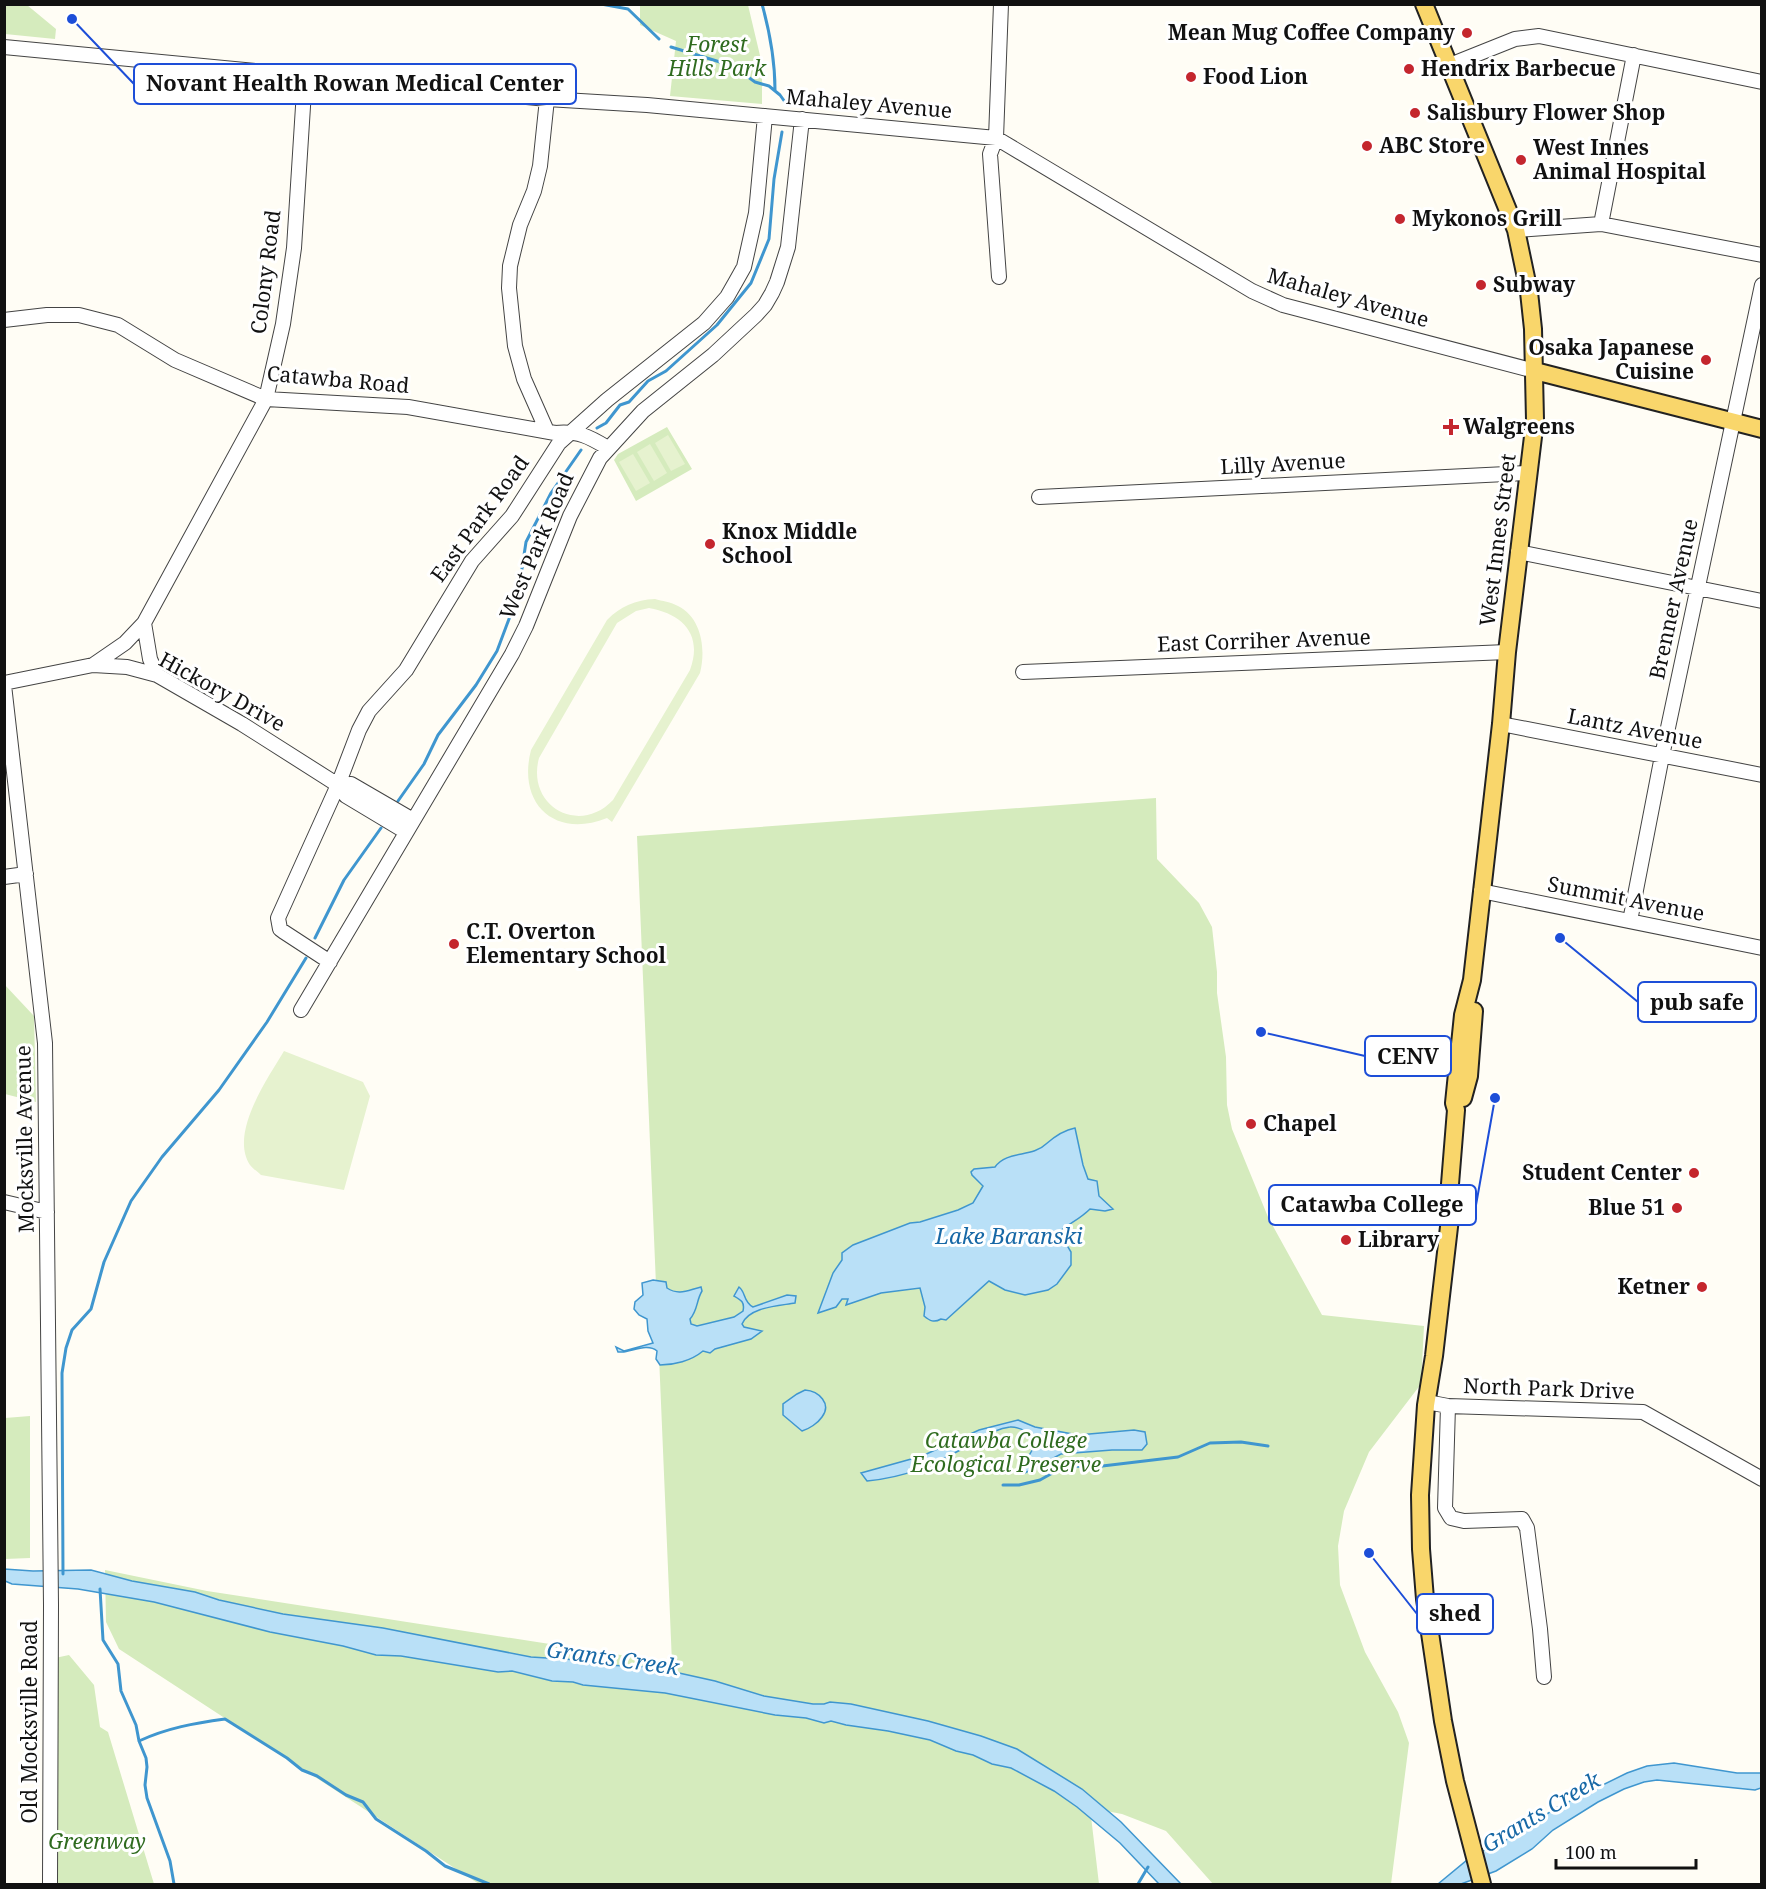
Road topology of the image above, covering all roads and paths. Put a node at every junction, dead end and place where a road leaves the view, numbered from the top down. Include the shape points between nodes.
1 (1001, 4) edge
2 (1424, 4) edge
3 (4, 47) edge
4 (1634, 55) junction
5 (1450, 65) junction
6 (304, 75) junction
7 (1761, 82) edge
8 (547, 99) junction
9 (765, 116) junction
10 (802, 119) junction
11 (996, 138) junction
12 (1601, 224) junction
13 (1516, 230) junction
14 (1761, 255) edge
15 (999, 277) dead end
16 (1761, 285) edge
17 (4, 320) edge
18 (1535, 371) junction
19 (266, 399) junction
20 (1732, 421) junction
21 (1761, 429) edge
22 (548, 432) junction
23 (571, 432) junction
24 (608, 448) junction
25 (1528, 473) junction
26 (1039, 497) dead end
27 (1518, 552) junction
28 (1698, 589) junction
29 (1761, 601) edge
30 (144, 623) junction
31 (1507, 652) junction
32 (93, 665) junction
33 (1023, 672) dead end
34 (157, 675) junction
35 (4, 684) edge
36 (1501, 724) junction
37 (1662, 756) junction
38 (1761, 775) edge
39 (338, 785) junction
40 (410, 826) junction
41 (26, 874) junction
42 (4, 877) edge
43 (1481, 891) junction
44 (1630, 921) junction
45 (1761, 948) edge
46 (330, 962) junction
47 (301, 1010) dead end
48 (4, 1202) edge
49 (47, 1212) junction
50 (1427, 1402) junction
51 (1448, 1406) junction
52 (1755, 1469) edge
53 (1761, 1479) edge
54 (51, 1560) joint
55 (1544, 1677) dead end
56 (50, 1884) edge
57 (1482, 1884) edge

1 - 11 street
2 - 5 main road, West Innes Street
3 - 6 street, Mahaley Avenue
4 - 5 street via 1539,36 1515,39
4 - 7 street
4 - 12 street
5 - 13 main road, West Innes Street
6 - 8 street, Mahaley Avenue
6 - 19 street, Colony Road via 294,248 283,324
8 - 9 street, Mahaley Avenue
8 - 22 street via 540,166 520,225 509,288 515,346 524,379
9 - 10 street, Mahaley Avenue
9 - 23 street, East Park Road via 756,213 744,267 727,297 704,323
10 - 11 street, Mahaley Avenue
10 - 24 street, West Park Road via 788,247 765,305 713,355 643,411
11 - 15 street via 990,154
11 - 18 street, Mahaley Avenue via 1262,296 1283,305
12 - 13 street
12 - 14 street
13 - 18 main road, West Innes Street via 1529,292
16 - 20 street, Brenner Avenue
17 - 19 street, Catawba Road via 79,315 118,325 175,360
18 - 20 main road
18 - 25 main road, West Innes Street via 1535,420
19 - 22 street, Catawba Road via 408,406
19 - 30 street, Colony Road
20 - 21 main road
20 - 28 street, Brenner Avenue
22 - 23 street, Catawba Road
23 - 24 street, Catawba Road
23 - 39 street, East Park Road via 512,516 472,561 406,670 369,711
24 - 40 street, West Park Road via 570,516 512,654
25 - 26 street, Lilly Avenue
25 - 27 main road, West Innes Street
27 - 28 street
27 - 31 main road, West Innes Street
28 - 29 street
28 - 37 street, Brenner Avenue
30 - 32 street, Colony Road via 125,643
30 - 34 street
31 - 33 street, East Corriher Avenue
31 - 36 main road, West Innes Street
32 - 34 street, Hickory Drive
32 - 35 street, Hickory Drive
34 - 39 street, Hickory Drive
35 - 41 street, Mocksville Avenue
36 - 37 street, Lantz Avenue
36 - 43 main road, West Innes Street
37 - 38 street, Lantz Avenue
37 - 44 street, Brenner Avenue
39 - 40 street, Hickory Drive via 351,784
39 - 46 street, East Park Road via 278,918 280,929
40 - 46 street, West Park Road
41 - 42 street
41 - 49 street, Mocksville Avenue via 45,1043
43 - 44 street, Summit Avenue
43 - 50 main road, West Innes Street via 1470,989 1463,1015 1450,1184 1442,1199 1425,1339 1431,1373
44 - 45 street, Summit Avenue
46 - 47 street, West Park Road
48 - 49 street
49 - 54 street, Mocksville Avenue
50 - 51 street, North Park Drive
50 - 57 main road, West Innes Street via 1420,1495 1425,1599 1443,1721
51 - 52 street, North Park Drive via 1643,1412
51 - 55 street via 1445,1508 1451,1518 1521,1519 1527,1528
52 - 53 street, North Park Drive
54 - 56 street, Old Mocksville Road

